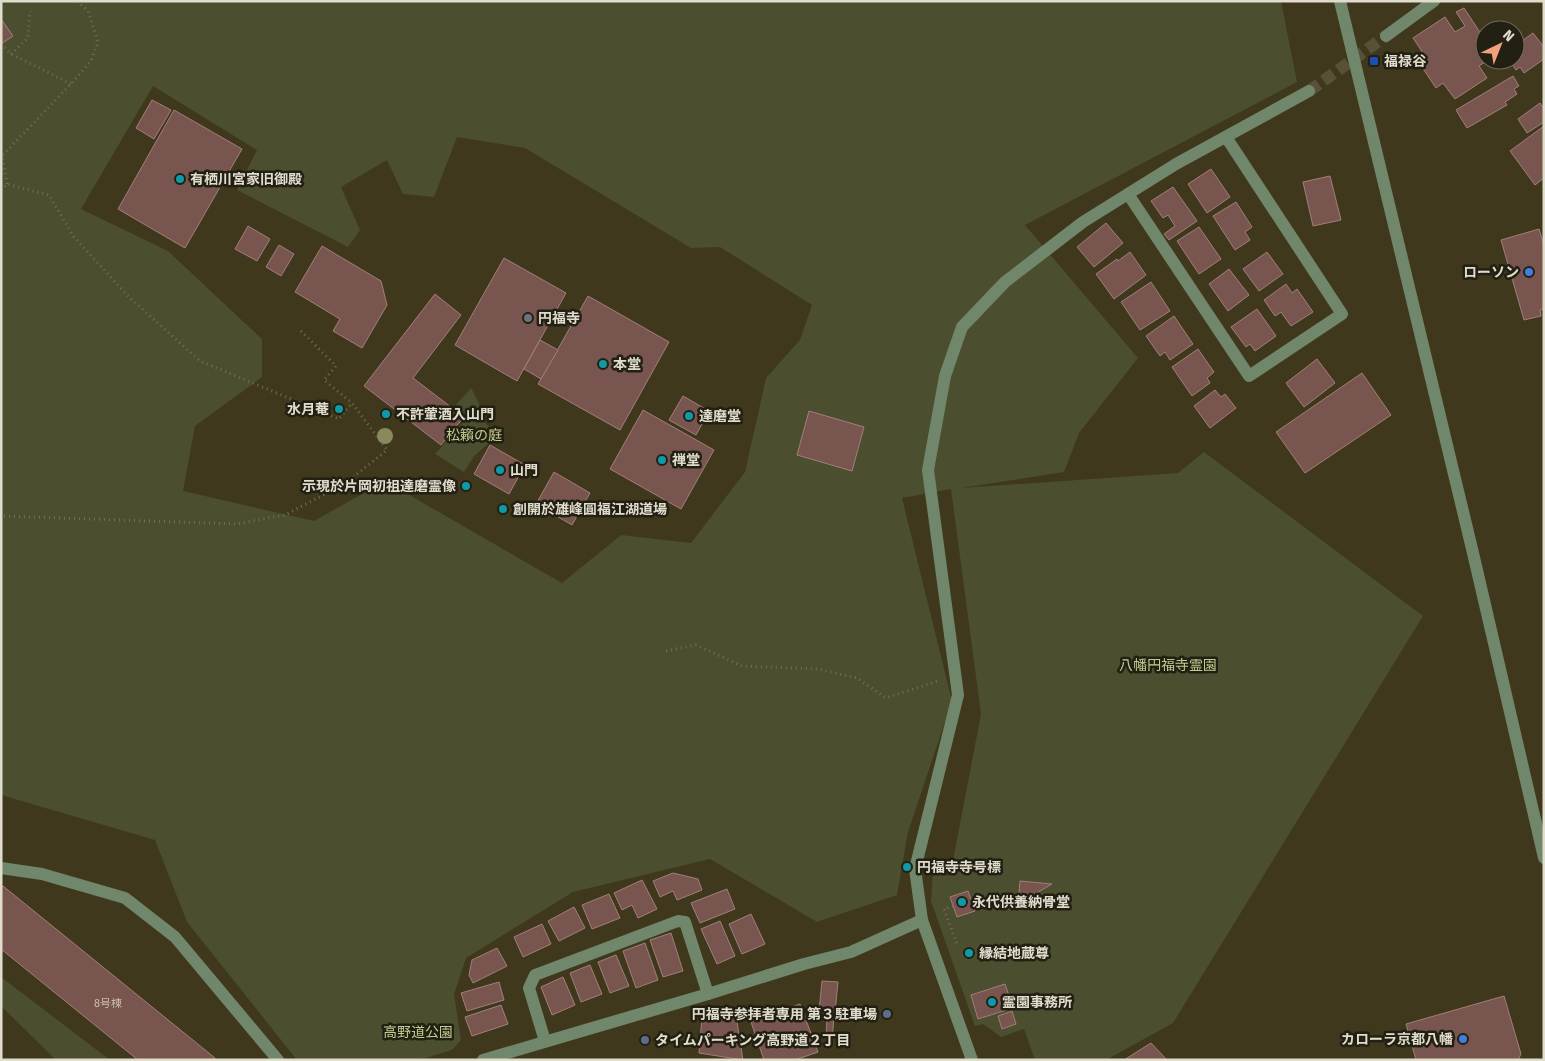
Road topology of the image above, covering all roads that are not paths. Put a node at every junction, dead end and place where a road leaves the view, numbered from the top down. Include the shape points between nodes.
1 (1340, 1) edge
2 (1434, 1) edge
3 (1386, 36) tunnel mouth
4 (1309, 91) tunnel mouth
5 (1226, 137) junction
6 (1128, 194) junction
7 (1544, 858) edge
8 (1, 868) edge
9 (922, 920) junction
10 (708, 994) junction
11 (545, 1041) junction
12 (278, 1060) edge
13 (483, 1060) edge
14 (972, 1060) edge

1 - 7 street
2 - 3 street
4 - 5 street
5 - 6 street
5 - 6 street via 1342,314 1249,376
6 - 9 street via 1083,222 1005,282 962,327 945,376 928,470 958,695 916,869
8 - 12 street via 42,874 125,898 174,937
9 - 10 street via 851,952
9 - 14 street
10 - 11 street
10 - 11 street via 685,922 678,921 535,976 529,988
11 - 13 street

